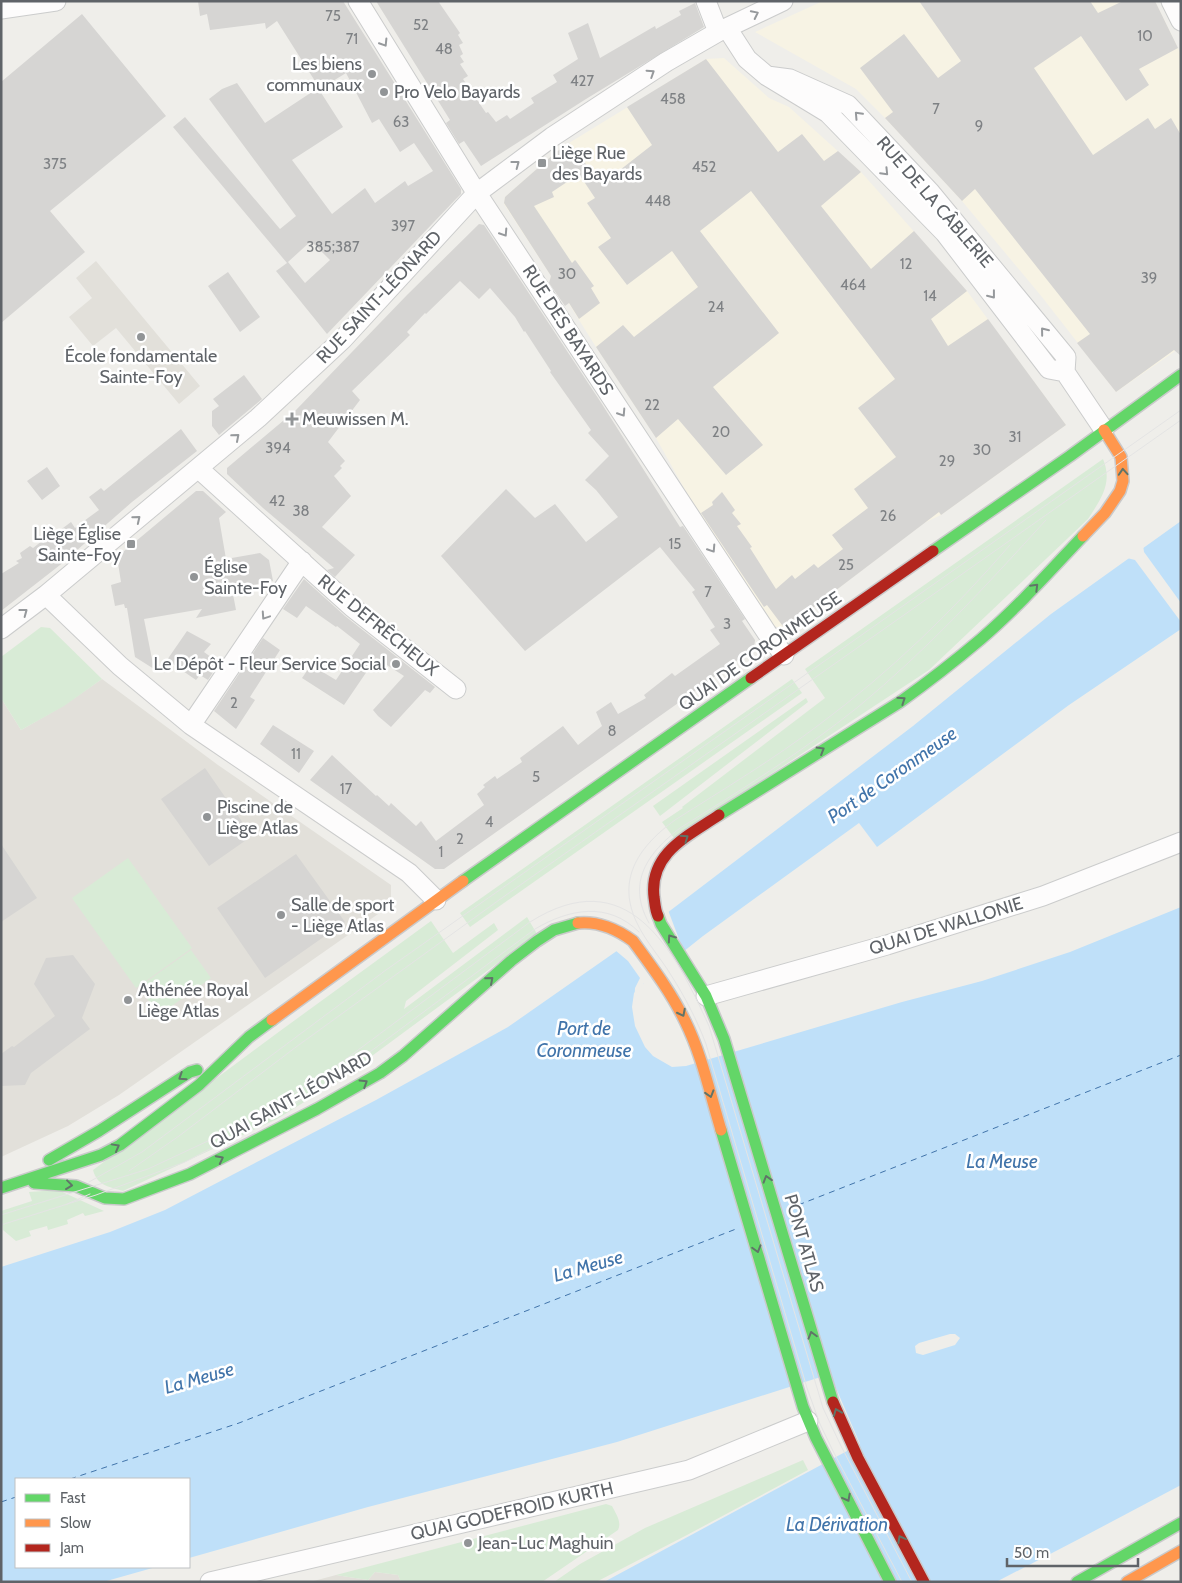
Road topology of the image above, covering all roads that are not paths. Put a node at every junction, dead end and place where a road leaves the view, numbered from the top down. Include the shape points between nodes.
1 (56, 1) edge
2 (358, 1) edge
3 (706, 1) edge
4 (783, 1) edge
5 (1171, 1) edge
6 (1, 9) edge
7 (1181, 21) edge
8 (722, 30) junction
9 (477, 193) junction
10 (1181, 375) edge
11 (1104, 430) junction
12 (199, 469) junction
13 (302, 561) junction
14 (46, 595) junction
15 (1, 629) edge
16 (784, 655) junction
17 (456, 689) dead end
18 (191, 725) junction
19 (1181, 842) edge
20 (436, 900) junction
21 (706, 996) junction
22 (227, 1058) junction
23 (130, 1112) junction
24 (84, 1160) junction
25 (21, 1181) junction
26 (1, 1183) edge
27 (1, 1188) edge
28 (92, 1193) junction
29 (808, 1421) junction
30 (1181, 1522) edge
31 (1181, 1551) edge
32 (210, 1582) edge
33 (890, 1582) edge
34 (924, 1582) edge
35 (1077, 1582) edge
36 (1127, 1582) edge

1 - 6 street
2 -> 9 street, RUE DES BAYARDS
3 - 8 street, RUE DE LA CÂBLERIE
8 -> 4 street, RUE SAINT-LÉONARD
5 - 7 street
9 -> 8 street, RUE SAINT-LÉONARD via 552,137
8 - 11 street, RUE DE LA CÂBLERIE via 767,76 828,113 945,233 1049,369 1065,372
12 -> 9 street, RUE SAINT-LÉONARD via 343,339
9 -> 16 street, RUE DES BAYARDS
10 - 11 street, QUAI DE CORONMEUSE
11 - 16 street, QUAI DE CORONMEUSE
21 -> 11 street, PONT ATLAS via 656,912 653,886 661,860 677,843 762,786 922,686 982,638 1056,565 1115,500 1123,482 1121,457
12 - 13 street, RUE DEFRÊCHEUX
14 -> 12 street, RUE SAINT-LÉONARD
13 - 17 street, RUE DEFRÊCHEUX via 352,607
13 -> 18 street, RUE DEFRÊCHEUX
15 -> 14 street, RUE SAINT-LÉONARD
14 - 18 street via 120,666
16 - 20 street, QUAI DE CORONMEUSE
18 - 20 street via 409,873
19 - 21 street, QUAI DE WALLONIE via 1043,896 887,945
20 - 22 street, QUAI SAINT-LÉONARD via 249,1038
34 -> 21 street, PONT ATLAS via 850,1441 826,1382 724,1039
22 -> 23 street, QUAI SAINT-LÉONARD via 190,1072
24 -> 22 street, QUAI SAINT-LÉONARD via 111,1150 137,1133 199,1085
23 - 24 street via 111,1133 91,1146
23 - 26 street, QUAI SAINT-LÉONARD
24 - 25 street, QUAI SAINT-LÉONARD
24 - 28 street
25 - 27 street, QUAI SAINT-LÉONARD
25 -> 28 street, QUAI SAINT-LÉONARD via 76,1186
28 -> 29 street, QUAI SAINT-LÉONARD via 105,1198 124,1199 175,1181 317,1109 403,1056 511,961 554,930 579,923 607,927 625,935 640,949 680,1009 696,1047
29 - 32 street, QUAI GODEFROID KURTH via 689,1470
29 -> 33 street
30 - 35 street
31 - 36 street

